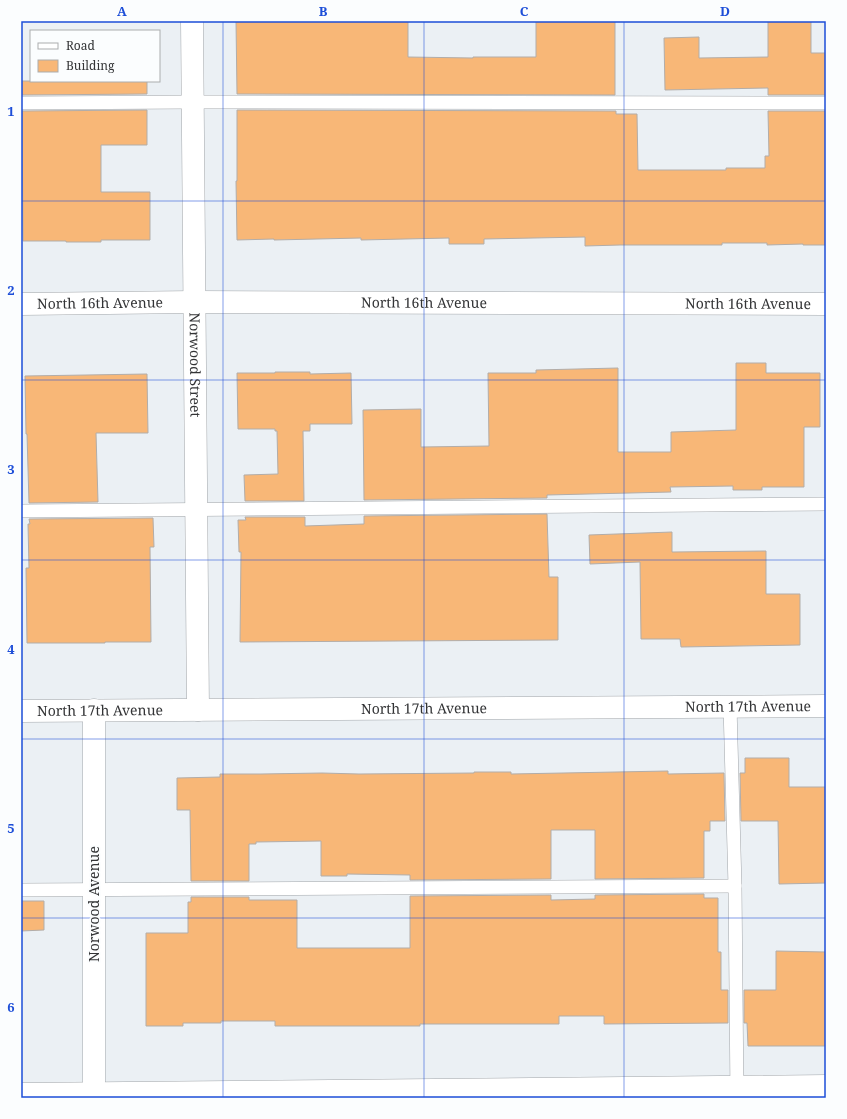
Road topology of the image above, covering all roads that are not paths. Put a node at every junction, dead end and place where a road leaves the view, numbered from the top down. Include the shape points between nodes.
1 (192, 21) edge
2 (192, 102) junction
3 (21, 103) edge
4 (826, 103) edge
5 (194, 302) junction
6 (21, 304) edge
7 (826, 304) edge
8 (826, 504) edge
9 (196, 510) junction
10 (21, 511) edge
11 (730, 706) junction
12 (826, 706) edge
13 (94, 710) junction
14 (198, 710) junction
15 (21, 711) edge
16 (735, 886) junction
17 (21, 890) edge
18 (94, 890) junction
19 (826, 1086) edge
20 (737, 1093) edge
21 (21, 1094) edge
22 (94, 1096) edge

1 - 2 street, Norwood Street
2 - 3 lane
2 - 4 lane
2 - 5 street, Norwood Street
5 - 6 street, North 16th Avenue
5 - 7 street, North 16th Avenue
5 - 9 street, Norwood Street
8 - 9 lane
9 - 10 lane
9 - 14 street, Norwood Street
11 - 12 street, North 17th Avenue
11 - 14 street, North 17th Avenue
11 - 16 lane
13 - 14 street, North 17th Avenue
13 - 15 street, North 17th Avenue
13 - 18 street, Norwood Avenue
16 - 18 lane
16 - 20 lane
17 - 18 lane
18 - 22 street, Norwood Avenue
19 - 20 street
20 - 22 street
21 - 22 street

